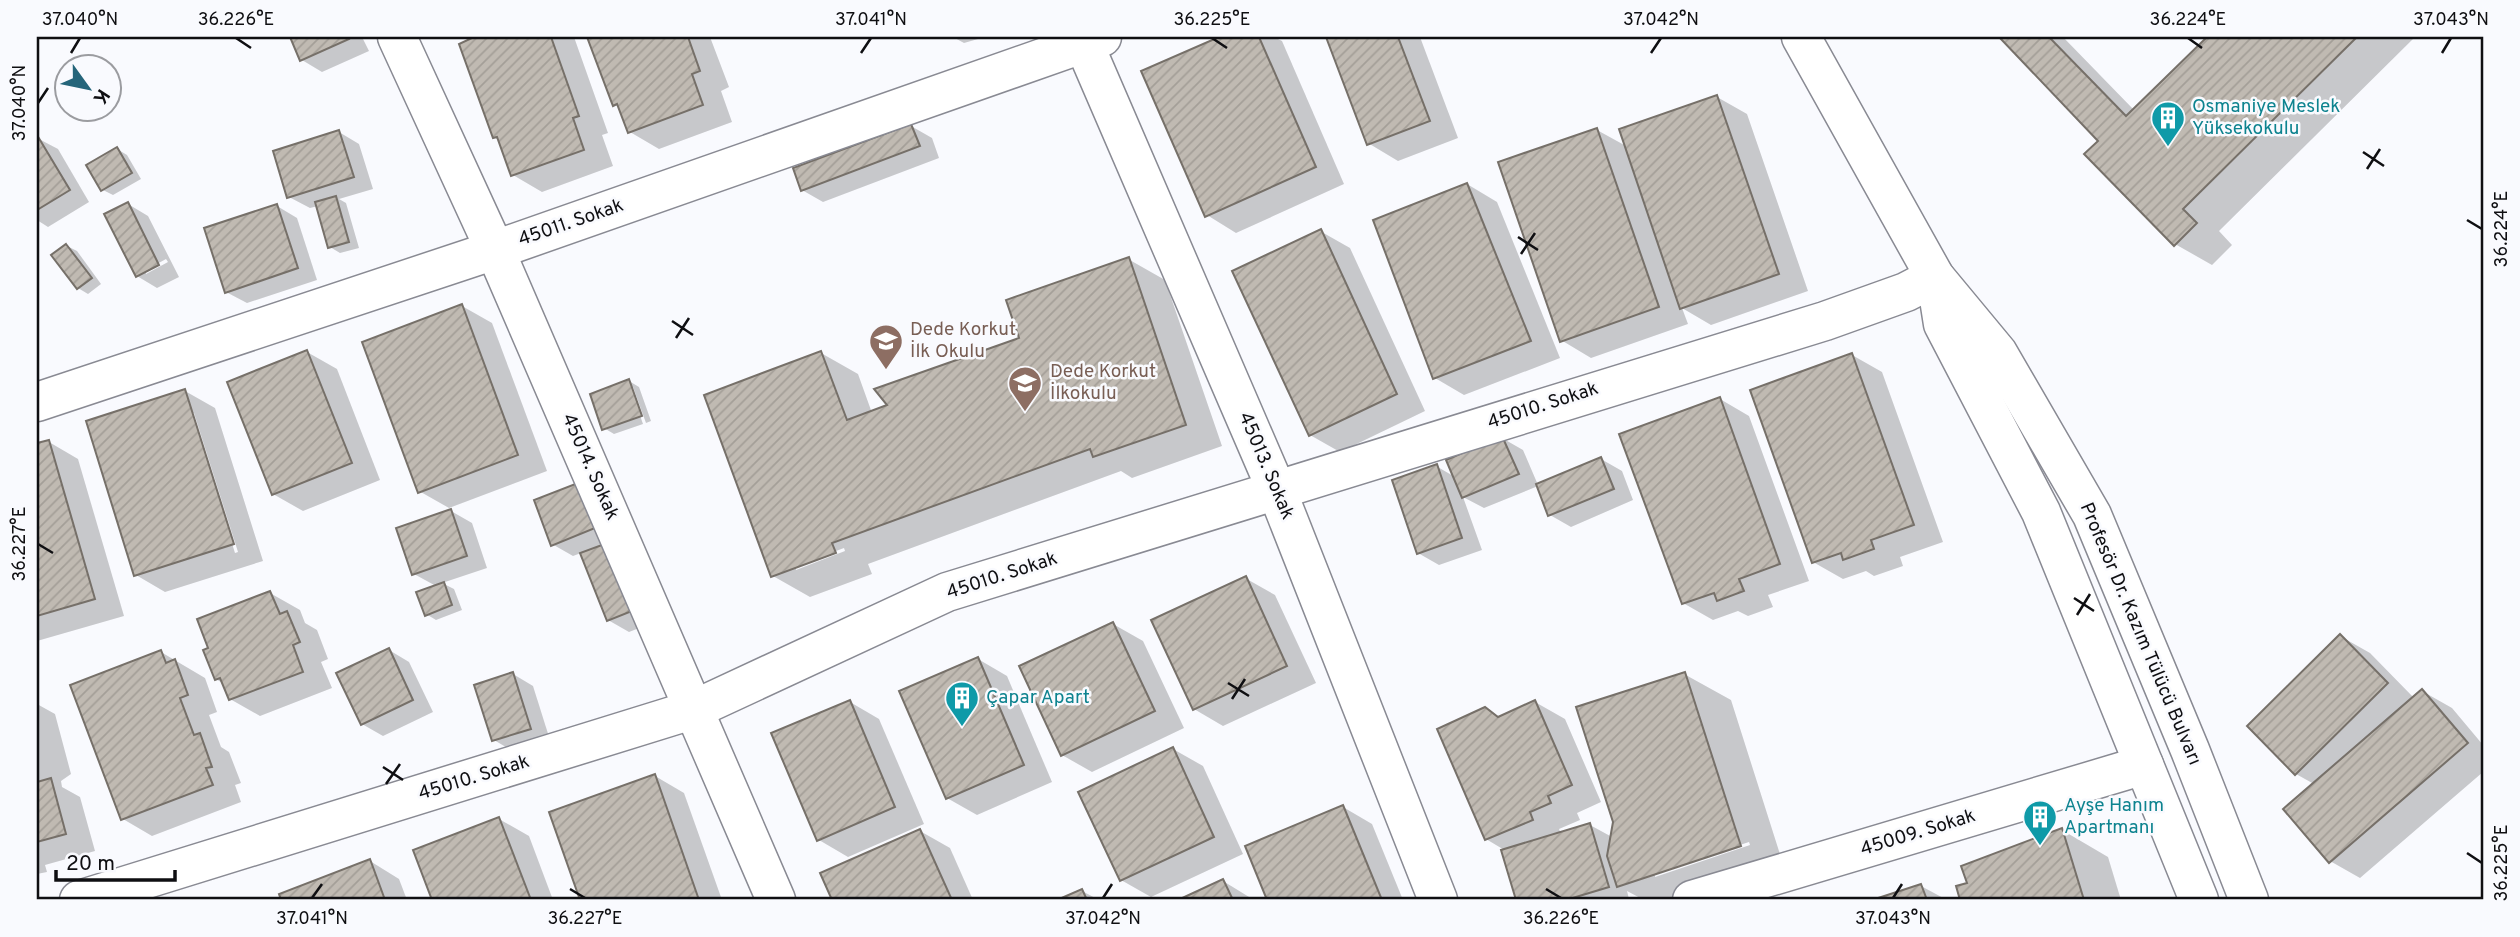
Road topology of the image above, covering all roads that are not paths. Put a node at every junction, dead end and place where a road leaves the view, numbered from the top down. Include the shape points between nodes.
1 (397, 37) edge
2 (1801, 37) edge
3 (1089, 39) edge
4 (495, 250) junction
5 (1935, 277) junction
6 (37, 402) edge
7 (1277, 491) junction
8 (695, 709) junction
9 (2144, 765) junction
10 (79, 900) edge
11 (776, 900) edge
12 (1438, 900) edge
13 (1692, 900) edge
14 (2199, 900) edge
15 (2249, 900) edge

1 - 4 street, 45014. Sokak
2 - 5 street, Profesör Dr. Kazım Tülücü Bulvarı
3 - 4 street, 45011. Sokak
3 - 7 street, 45013. Sokak
4 - 6 street, 45011. Sokak
4 - 8 street, 45014. Sokak
5 - 7 street, 45010. Sokak via 1825,321
5 - 9 street, Profesör Dr. Kazım Tülücü Bulvarı via 1943,324 2041,512
5 - 15 street, Profesör Dr. Kazım Tülücü Bulvarı via 1998,353 2092,515
7 - 8 street, 45010. Sokak via 947,592
7 - 12 street, 45013. Sokak
8 - 10 street, 45010. Sokak
8 - 11 street, 45014. Sokak
9 - 13 street, 45009. Sokak
9 - 14 street, Profesör Dr. Kazım Tülücü Bulvarı

